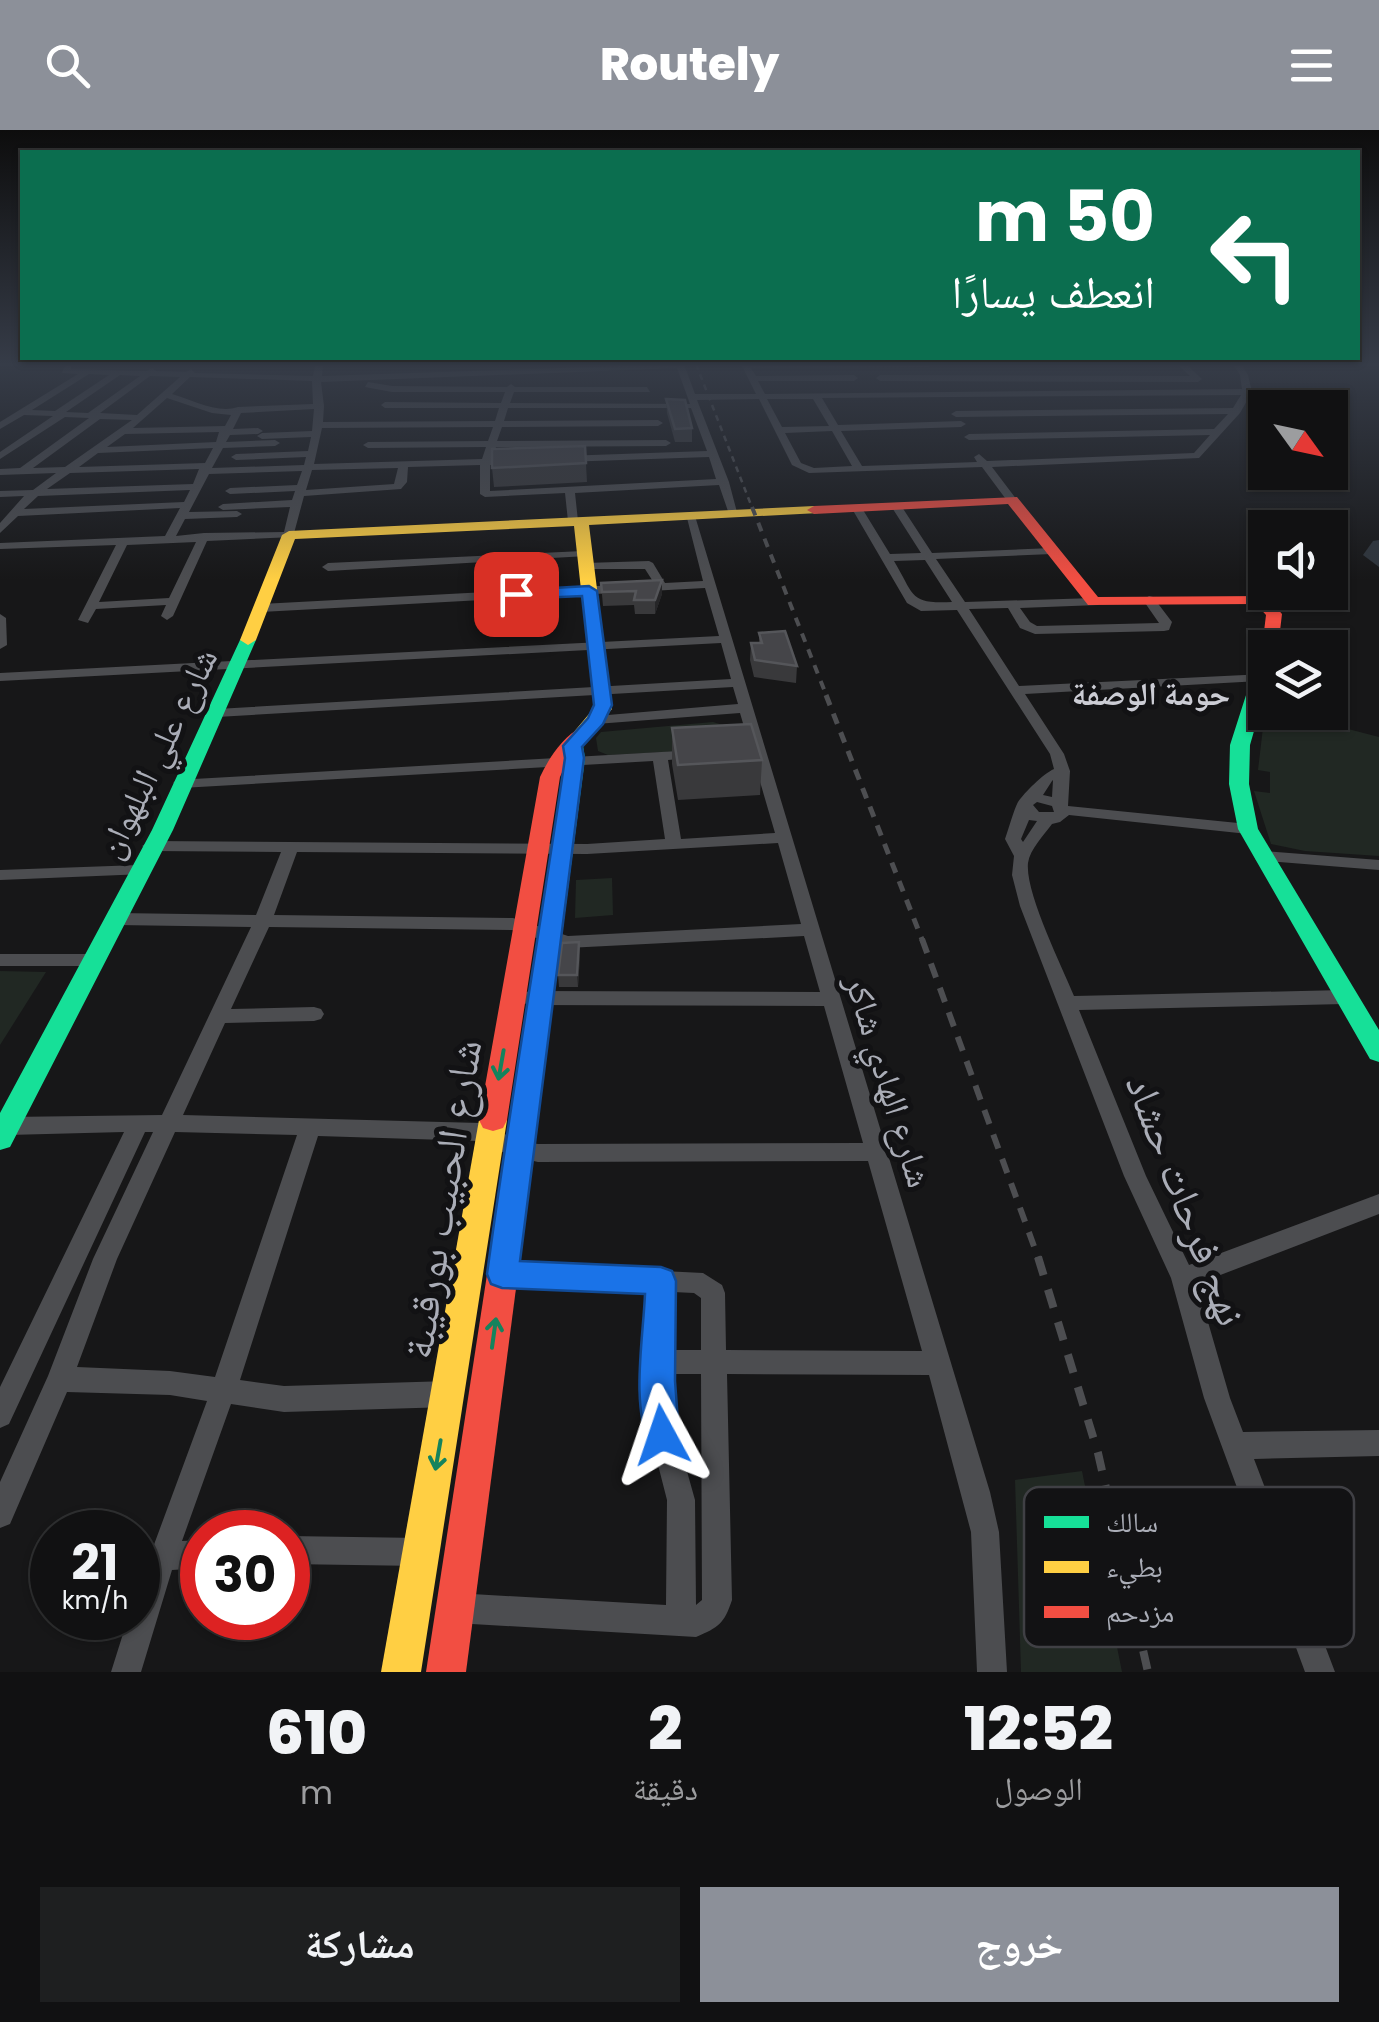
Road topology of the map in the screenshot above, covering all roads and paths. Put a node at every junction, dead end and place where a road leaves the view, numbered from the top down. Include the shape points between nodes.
1 (29, 436) edge
2 (68, 436) edge
3 (114, 436) edge
4 (222, 436) edge
5 (282, 436) edge
6 (314, 436) edge
7 (371, 436) edge
8 (494, 436) edge
9 (662, 436) edge
10 (706, 436) edge
11 (783, 436) edge
12 (839, 436) edge
13 (1021, 436) edge
14 (1215, 436) edge
15 (255, 437) joint
16 (969, 437) joint
17 (276, 439) junction
18 (492, 444) junction
19 (618, 444) junction
20 (368, 445) junction
21 (217, 446) junction
22 (92, 450) junction
23 (667, 450) junction
24 (310, 454) junction
25 (714, 454) junction
26 (0, 456) edge
27 (269, 456) junction
28 (594, 458) junction
29 (617, 458) junction
30 (558, 460) edge
31 (522, 461) edge
32 (486, 462) junction
33 (982, 463) junction
34 (206, 465) junction
35 (403, 466) junction
36 (264, 468) junction
37 (306, 468) junction
38 (360, 468) junction
39 (858, 468) junction
40 (61, 470) junction
41 (0, 472) edge
42 (22, 472) junction
43 (724, 482) junction
44 (195, 486) junction
45 (255, 486) junction
46 (597, 489) junction
47 (570, 491) junction
48 (34, 492) junction
49 (0, 494) edge
50 (299, 495) junction
51 (226, 499) junction
52 (1012, 500) junction
53 (896, 506) junction
54 (183, 507) junction
55 (856, 508) junction
56 (245, 510) junction
57 (13, 514) junction
58 (734, 514) junction
59 (690, 516) junction
60 (576, 521) junction
61 (0, 530) edge
62 (236, 535) junction
63 (289, 535) junction
64 (204, 536) junction
65 (170, 537) junction
66 (124, 540) junction
67 (0, 546) edge
68 (1052, 550) junction
69 (930, 556) junction
70 (887, 558) junction
71 (584, 560) junction
72 (328, 567) dead end
73 (710, 584) junction
74 (662, 587) junction
75 (589, 591) junction
76 (1149, 600) junction
77 (174, 601) junction
78 (1094, 602) junction
79 (91, 606) junction
80 (1013, 606) junction
81 (261, 608) junction
82 (961, 608) junction
83 (167, 616) dead end
84 (0, 618) edge
85 (84, 620) dead end
86 (1274, 630) edge
87 (727, 639) junction
88 (0, 644) edge
89 (595, 645) junction
90 (240, 664) junction
91 (1248, 672) edge
92 (0, 677) edge
93 (738, 683) junction
94 (1014, 690) junction
95 (601, 691) junction
96 (744, 708) junction
97 (216, 713) junction
98 (1248, 714) edge
99 (596, 720) junction
100 (718, 753) edge
101 (568, 757) junction
102 (660, 757) junction
103 (1062, 772) junction
104 (182, 783) junction
105 (1046, 808) junction
106 (1248, 829) junction
107 (783, 838) junction
108 (674, 844) junction
109 (150, 846) junction
110 (291, 847) junction
111 (550, 849) junction
112 (1262, 856) junction
113 (1379, 865) edge
114 (139, 870) junction
115 (0, 875) edge
116 (117, 919) junction
117 (262, 922) junction
118 (526, 925) junction
119 (810, 930) junction
120 (551, 939) junction
121 (0, 960) edge
122 (95, 960) junction
123 (512, 997) junction
124 (1344, 997) junction
125 (540, 998) junction
126 (830, 1000) junction
127 (1068, 1003) junction
128 (314, 1014) dead end
129 (218, 1016) junction
130 (1379, 1052) edge
131 (139, 1123) junction
132 (170, 1123) junction
133 (310, 1130) junction
134 (4, 1132) edge
135 (488, 1133) junction
136 (518, 1149) junction
137 (878, 1152) junction
138 (1379, 1204) edge
139 (502, 1274) junction
140 (1183, 1278) junction
141 (661, 1281) junction
142 (658, 1362) junction
143 (717, 1362) junction
144 (937, 1363) junction
145 (60, 1378) junction
146 (224, 1389) junction
147 (449, 1394) junction
148 (0, 1415) edge
149 (1379, 1443) edge
150 (1238, 1446) junction
151 (1253, 1487) edge
152 (0, 1514) edge
153 (310, 1550) edge
154 (420, 1552) junction
155 (180, 1555) edge
156 (162, 1556) junction
157 (455, 1608) junction
158 (682, 1621) junction
159 (1311, 1647) edge
160 (126, 1672) edge
161 (402, 1672) edge
162 (446, 1672) edge
163 (992, 1672) edge
164 (1320, 1672) edge

1 - 26 street
2 - 42 street
3 - 22 street
4 - 21 street
5 - 17 street
6 - 24 street, شارع علي البلهوان
7 - 20 street
8 - 18 street
9 - 23 street
10 - 25 street
11 - 39 street via 801,468
12 - 39 street
13 - 16 street
14 - 33 street via 1196,456
15 - 17 street
15 - 21 street
16 - 33 street
17 - 27 street
18 - 19 street
18 - 20 street
18 - 32 street
19 - 23 street
19 - 29 street
20 - 38 street
21 - 22 street
21 - 34 street
22 - 40 street
23 - 25 street
23 - 29 street
24 - 27 street
24 - 37 street, شارع علي البلهوان
25 - 43 street
27 - 34 street
27 - 36 street
28 - 29 street
28 - 30 street
28 - 46 street
31 - 32 street
32 - 35 street
32 - 47 street via 485,494
33 - 39 street
33 - 52 street
34 - 36 street
34 - 40 street
34 - 44 street
35 - 38 street
35 - 50 street via 397,487
36 - 37 street
36 - 45 street
37 - 38 street
37 - 50 street, شارع علي البلهوان
40 - 42 street
40 - 48 street
41 - 42 street
43 - 46 street
43 - 58 street
44 - 48 street
44 - 51 street
44 - 54 street
45 - 50 street
45 - 51 street
46 - 47 street
47 - 60 street
48 - 49 street
48 - 57 street
50 - 56 street
50 - 63 street, شارع علي البلهوان
51 - 54 street
51 - 56 street
52 - 53 street
52 - 68 street
53 - 55 street
53 - 69 street
54 - 57 street
54 - 65 street
55 - 58 street
55 - 70 street
56 - 62 street
57 - 61 street
58 - 59 street
59 - 60 street
59 - 73 street, شارع الهادي شاكر
60 - 63 street
60 - 71 street
62 - 63 street
62 - 64 street
63 - 81 street, شارع علي البلهوان
64 - 65 street
64 - 77 street
65 - 66 street
66 - 67 street
66 - 79 street
68 - 69 street
68 - 78 street
69 - 70 street
69 - 82 street
70 - 82 street via 917,605
71 - 72 street
71 - 74 street via 650,564
71 - 75 street
73 - 74 street
73 - 87 street, شارع الهادي شاكر
74 - 75 street
75 - 81 street
75 - 89 street
76 - 78 street
76 - 80 street via 1164,627 1036,630
76 - 86 street via 1260,599 1272,606
77 - 79 street
77 - 83 street
78 - 80 street
79 - 85 street
80 - 82 street
81 - 90 street, شارع علي البلهوان
82 - 94 street
84 - 88 street
87 - 89 street
87 - 93 street, شارع الهادي شاكر
89 - 90 street
89 - 95 street
90 - 92 street
90 - 97 street, شارع علي البلهوان
91 - 94 street
93 - 95 street
93 - 96 street, شارع الهادي شاكر
94 - 103 street
95 - 97 street
95 - 99 street
96 - 99 street
96 - 107 street, شارع الهادي شاكر via 746,750
97 - 104 street, شارع علي البلهوان
98 - 106 street via 1235,767
99 - 101 street, شارع الحبيب بورقيبة
100 - 102 street
101 - 102 street
101 - 104 street
101 - 111 street, شارع الحبيب بورقيبة via 550,777
102 - 108 street
103 - 105 street
103 - 105 street, نهج فرحات حشاد via 1046,778
104 - 109 street, شارع علي البلهوان
105 - 106 street
105 - 127 street, نهج فرحات حشاد via 1020,853 1019,872
106 - 112 street
107 - 108 street
107 - 119 street, شارع الهادي شاكر
108 - 111 street
109 - 110 street
109 - 114 street, شارع علي البلهوان
110 - 111 street
110 - 117 street
111 - 118 street, شارع الحبيب بورقيبة
111 - 120 street, شارع الحبيب بورقيبة
112 - 113 street
112 - 124 street
114 - 115 street
114 - 116 street, شارع علي البلهوان
116 - 117 street
116 - 122 street, شارع علي البلهوان
117 - 118 street
117 - 129 street
118 - 120 street
118 - 123 street, شارع الحبيب بورقيبة
119 - 120 street
119 - 126 street, شارع الهادي شاكر
120 - 125 street, شارع الحبيب بورقيبة
121 - 122 street
122 - 134 street, شارع علي البلهوان
123 - 125 street
123 -> 135 street, شارع الحبيب بورقيبة
124 - 127 street
124 - 130 street
125 - 126 street
125 - 136 street, شارع الحبيب بورقيبة
126 - 137 street, شارع الهادي شاكر
127 - 140 street, نهج فرحات حشاد
128 - 129 street
129 - 132 street
131 - 132 street
131 - 134 street
131 - 148 street
132 - 133 street
132 - 145 street via 104,1259
133 - 135 street
133 - 146 street
135 - 136 street
135 - 147 street, شارع الحبيب بورقيبة
136 - 137 street
136 - 139 street, شارع الحبيب بورقيبة
137 - 144 street, شارع الهادي شاكر
138 - 140 street
139 - 141 street
157 -> 139 street, شارع الحبيب بورقيبة
140 - 150 street, نهج فرحات حشاد via 1198,1344
141 - 142 street
141 - 143 street via 703,1284 714,1293
142 - 143 street
142 - 158 street via 658,1414 681,1500
143 - 144 street
143 - 158 street via 717,1600 704,1619
144 - 163 street, شارع الهادي شاكر via 985,1532
145 - 146 street
145 - 152 street
146 - 147 street via 300,1399
146 - 156 street
147 -> 154 street, شارع الحبيب بورقيبة
149 - 150 street
150 - 151 street, نهج فرحات حشاد
153 - 154 street
154 - 161 street, شارع الحبيب بورقيبة
155 - 156 street
156 - 160 street
157 - 158 street
157 - 162 street, شارع الحبيب بورقيبة
159 - 164 street, نهج فرحات حشاد

